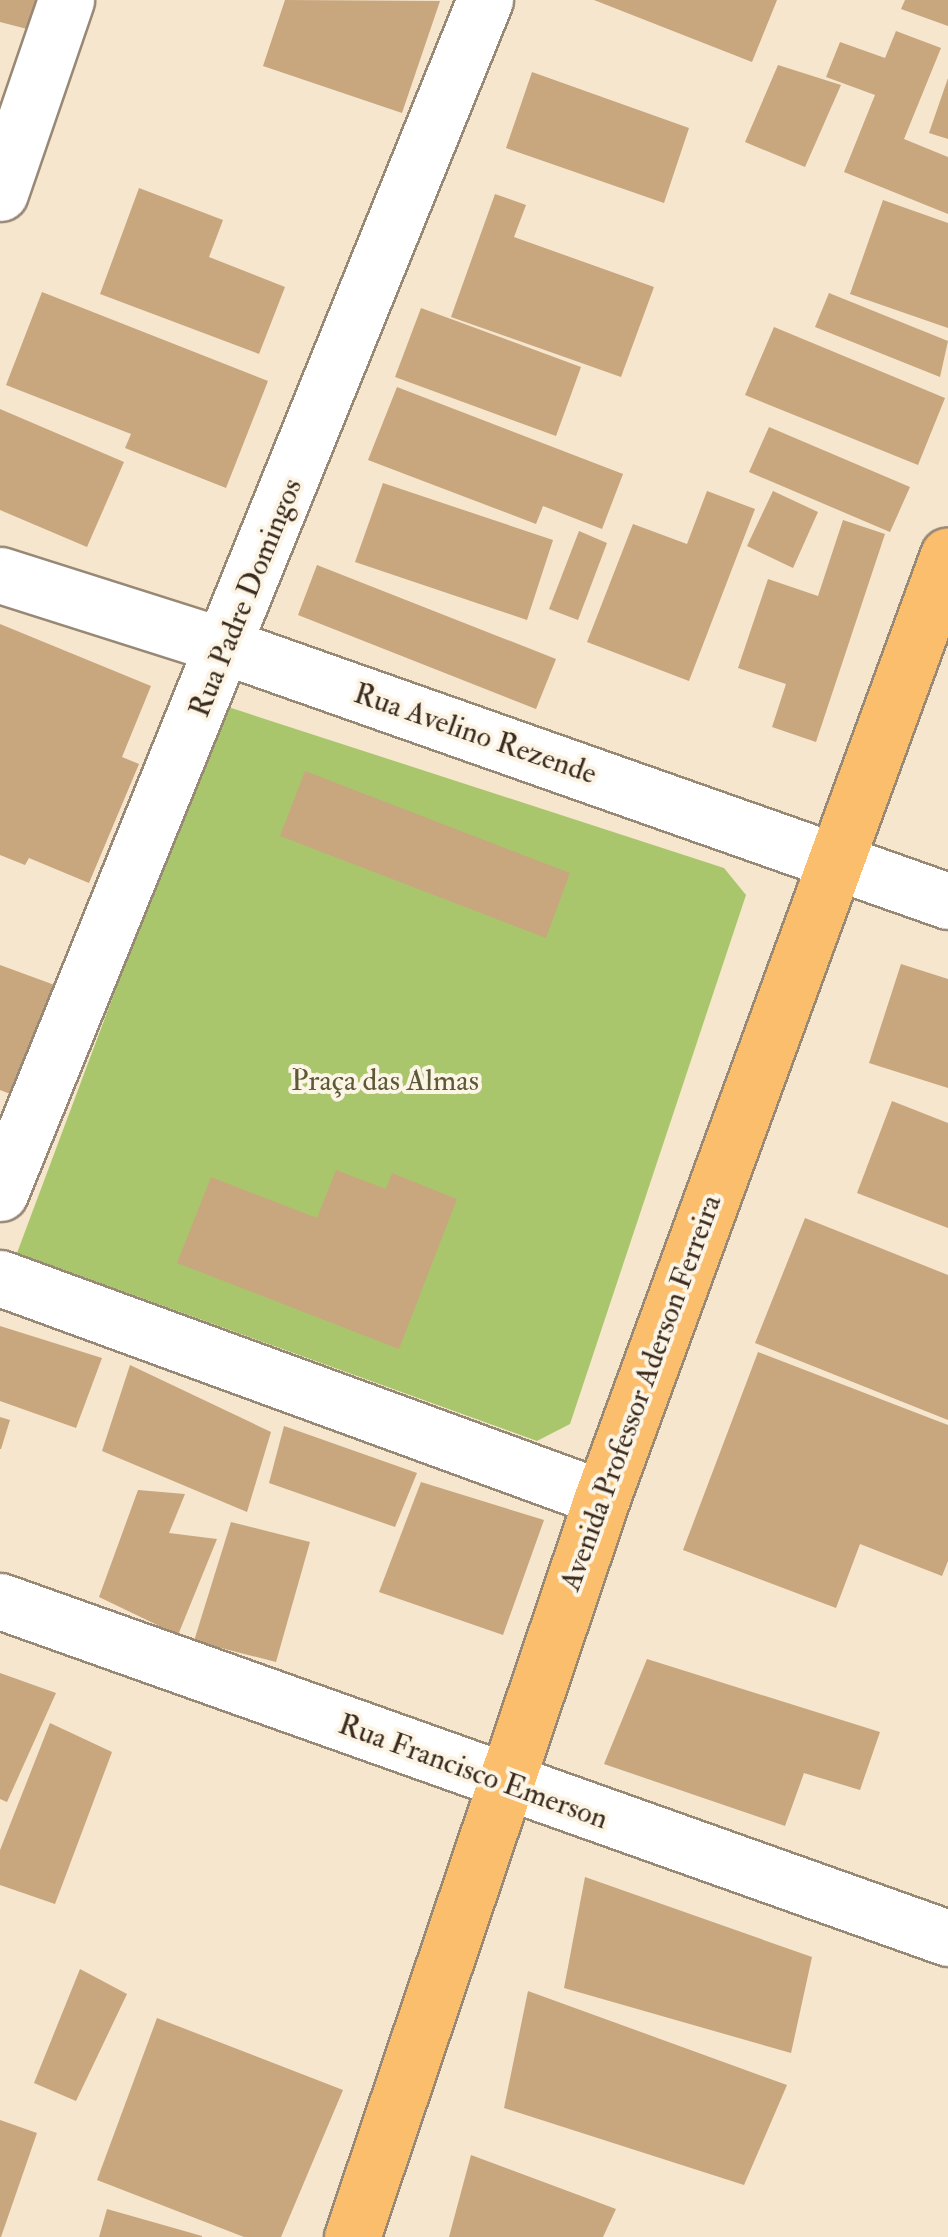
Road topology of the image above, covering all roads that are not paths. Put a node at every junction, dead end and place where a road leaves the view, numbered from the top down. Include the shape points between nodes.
1 (66, 0) edge
2 (485, 0) edge
3 (0, 193) edge
4 (948, 555) edge
5 (0, 575) edge
6 (227, 646) junction
7 (832, 859) junction
8 (948, 901) edge
9 (0, 1193) edge
10 (0, 1278) edge
11 (602, 1498) junction
12 (0, 1601) edge
13 (504, 1785) junction
14 (948, 1938) edge
15 (352, 2237) edge

1 - 3 street
2 - 6 street, Rua Padre Domingos
4 - 7 main road, Avenida Professor Aderson Ferreira
5 - 6 street, Rua Avelino Rezende
6 - 7 street, Rua Avelino Rezende
6 - 9 street, Rua Padre Domingos
7 - 8 street, Rua Avelino Rezende
7 - 11 main road, Avenida Professor Aderson Ferreira
10 - 11 street
11 - 13 main road, Avenida Professor Aderson Ferreira
12 - 13 street, Rua Francisco Emerson
13 - 14 street, Rua Francisco Emerson
13 - 15 main road, Avenida Professor Aderson Ferreira

